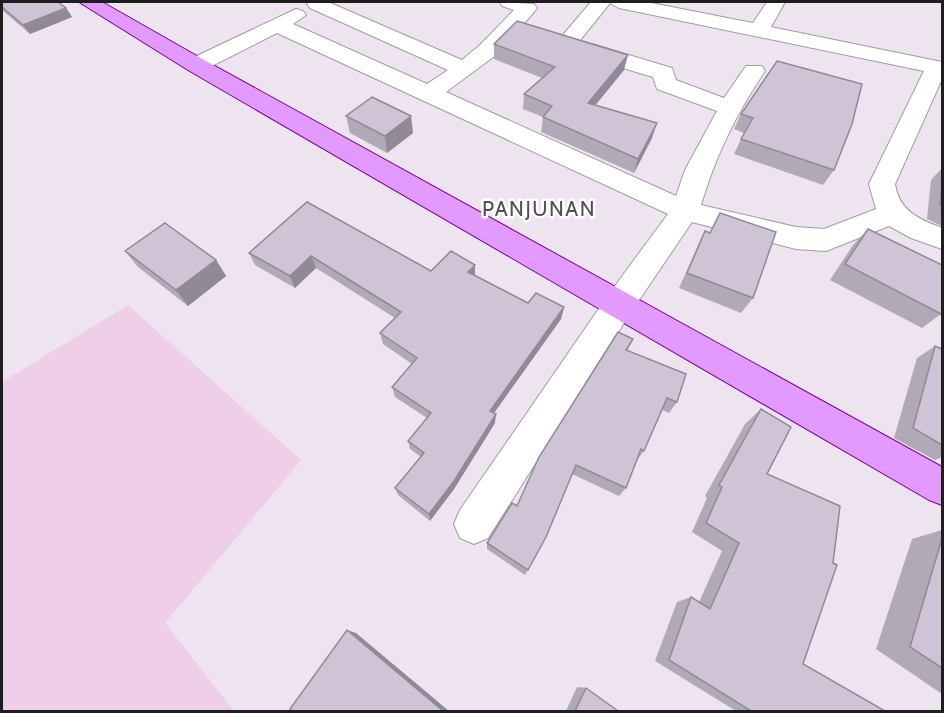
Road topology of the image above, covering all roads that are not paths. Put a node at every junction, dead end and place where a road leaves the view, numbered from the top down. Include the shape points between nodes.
1 (89, 2) edge
2 (509, 2) edge
3 (601, 2) edge
4 (619, 2) edge
5 (776, 2) edge
6 (319, 3) edge
7 (277, 24) junction
8 (511, 25) junction
9 (759, 30) junction
10 (567, 44) junction
11 (196, 65) junction
12 (940, 67) edge
13 (463, 70) junction
14 (754, 71) dead end
15 (429, 93) junction
16 (730, 108) junction
17 (685, 211) junction
18 (891, 214) junction
19 (942, 239) edge
20 (620, 303) junction
21 (942, 487) edge
22 (474, 524) dead end

1 - 11 main road
2 - 8 street via 527,8
3 - 10 street
4 - 9 street
5 - 9 street
6 - 7 street
6 - 13 street
7 - 11 street
7 - 15 street
8 - 10 street
8 - 13 street
9 - 12 street
10 - 16 street via 664,73 665,84
11 - 20 main road
12 - 18 street via 882,184 882,198
13 - 15 street
14 - 16 street
15 - 17 street
16 - 17 street via 698,170
17 - 18 street via 796,238 826,240
17 - 20 street
18 - 19 street
20 - 21 main road
20 - 22 street

